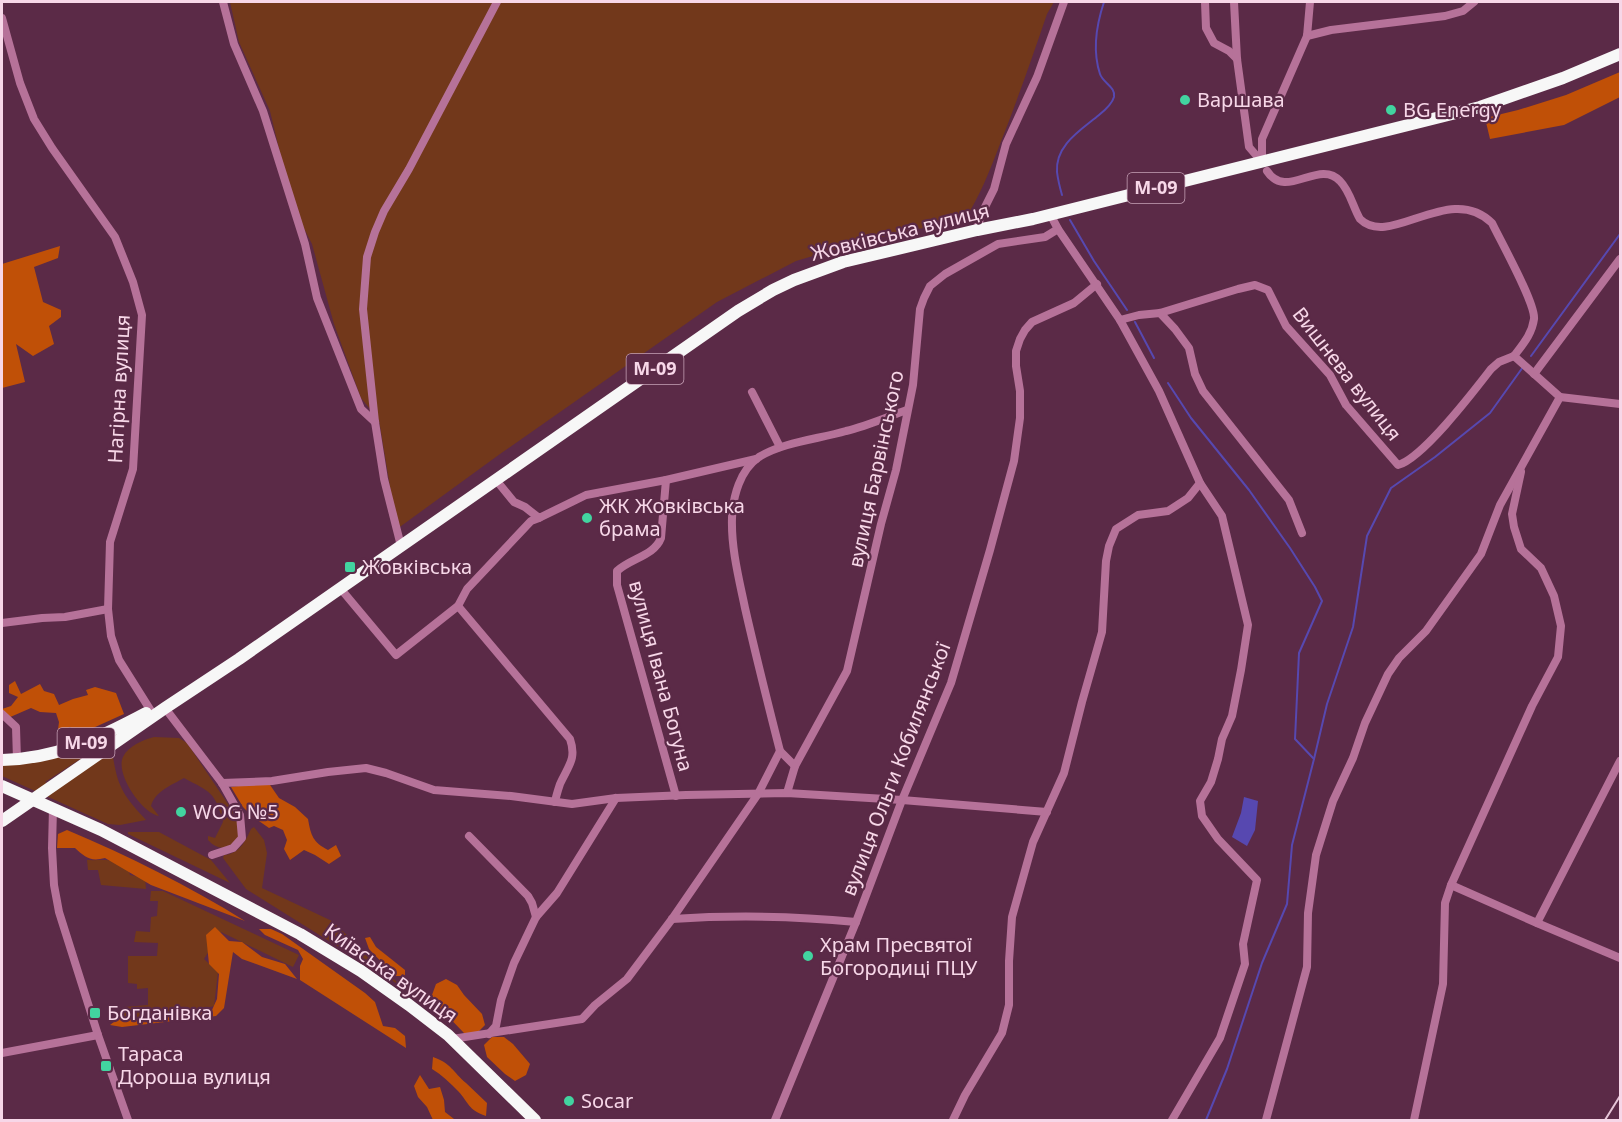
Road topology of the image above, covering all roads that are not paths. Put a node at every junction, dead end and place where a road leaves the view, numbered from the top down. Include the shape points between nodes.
1 (223, 2) edge
2 (496, 2) edge
3 (1064, 2) edge
4 (1205, 2) edge
5 (1234, 2) edge
6 (1311, 2) edge
7 (1474, 2) edge
8 (2, 18) edge
9 (1307, 36) junction
10 (1620, 54) edge
11 (1237, 59) junction
12 (1264, 166) junction
13 (1050, 214) junction
14 (1058, 229) junction
15 (977, 230) junction
16 (1620, 258) edge
17 (1096, 284) junction
18 (1160, 313) junction
19 (1120, 320) junction
20 (1514, 356) junction
21 (1534, 374) junction
22 (752, 392) dead end
23 (1560, 397) junction
24 (1620, 404) edge
25 (907, 410) junction
26 (375, 422) junction
27 (780, 447) junction
28 (757, 459) junction
29 (1522, 463) junction
30 (496, 480) junction
31 (666, 480) junction
32 (1200, 483) junction
33 (538, 518) junction
34 (1302, 533) dead end
35 (401, 546) junction
36 (340, 588) junction
37 (458, 606) junction
38 (108, 609) junction
39 (2, 624) edge
40 (165, 708) junction
41 (151, 711) junction
42 (2, 714) edge
43 (780, 751) junction
44 (16, 759) junction
45 (2, 760) edge
46 (1620, 761) edge
47 (795, 766) junction
48 (222, 783) junction
49 (2, 786) edge
50 (758, 794) junction
51 (787, 794) junction
52 (676, 796) junction
53 (616, 798) junction
54 (902, 800) junction
55 (555, 802) junction
56 (53, 808) junction
57 (1047, 812) junction
58 (3, 820) edge
59 (469, 836) dead end
60 (212, 855) dead end
61 (1451, 885) junction
62 (536, 917) junction
63 (672, 919) junction
64 (855, 922) junction
65 (1537, 923) junction
66 (1620, 958) edge
67 (489, 1034) junction
68 (98, 1035) junction
69 (452, 1039) junction
70 (2, 1053) edge
71 (128, 1120) edge
72 (534, 1120) edge
73 (775, 1120) edge
74 (953, 1120) edge
75 (1172, 1120) edge
76 (1266, 1120) edge
77 (1414, 1120) edge

1 - 26 street via 234,44 266,122 317,298 361,410
2 - 26 street via 384,211 367,257 363,309
3 - 15 street via 1037,78 1006,144 994,189
4 - 11 street via 1206,28 1214,43
5 - 11 street
6 - 9 street
7 - 9 street via 1463,11 1445,16
8 - 38 street, Нагірна вулиця via 34,119 115,237 142,315 133,470 110,542
9 - 12 street via 1262,139
10 - 12 highway, М-09 via 1480,106
11 - 12 street via 1249,147
12 - 13 highway, М-09
12 - 20 street via 1272,178 1282,182 1320,174 1334,176 1342,183 1360,219 1373,227 1457,208 1482,215 1492,223 1533,311 1531,334
13 - 14 street
13 - 15 highway, Жовківська вулиця / М-09
14 - 17 street
14 - 25 street, вулиця Барвінського via 1045,237 998,244 930,286 920,309
15 - 30 highway, Жовківська вулиця / М-09 via 843,262 772,290
16 - 21 street
17 - 19 street
17 - 54 street, вулиця Ольги Кобилянської via 1074,303 1032,322 1020,339 1016,366 1020,417 1014,461 951,683
18 - 19 street
18 - 20 street, Вишнева вулиця via 1255,285 1268,290 1286,326 1330,375 1346,405 1398,465 1443,428 1491,369
18 - 34 street via 1189,348 1203,391 1288,500
19 - 32 street via 1159,391
20 - 21 street
21 - 23 street
22 - 27 street
23 - 24 street
23 - 29 street
25 - 27 street via 849,431
25 - 47 street, вулиця Барвінського via 847,671
26 - 35 street
27 - 28 street
28 - 31 street
28 - 43 street via 739,483 732,518 733,540
29 - 61 street via 1512,514 1514,527 1521,549 1541,568 1554,596 1561,626 1558,657
29 - 76 street via 1481,554 1426,630 1388,674 1333,801 1316,855 1308,913 1307,967
30 - 33 street via 514,501
30 - 35 highway, Жовківська вулиця / М-09
31 - 33 street via 586,495
31 - 52 street, вулиця Івана Богуна via 658,546 617,571 617,585
32 - 57 street via 1188,498 1168,511 1138,515 1116,529 1106,561 1101,632 1064,773
32 - 75 street via 1222,516 1248,625 1232,716 1211,782 1200,801 1202,816 1257,880 1243,944 1245,964 1220,1038
33 - 37 street via 467,589
35 - 36 highway, Жовківська вулиця / М-09
36 - 37 street via 396,655
36 - 40 highway, М-09
37 - 55 street via 570,739 572,761
38 - 39 street
38 - 41 street, Нагірна вулиця via 118,660
40 - 41 highway, М-09
40 - 48 street
40 - 58 highway, М-09
41 - 44 highway, М-09 via 68,750
42 - 44 street via 16,727
43 - 47 street
43 - 50 street
44 - 45 highway, М-09
46 - 65 street
47 - 51 street, вулиця Барвінського
48 - 55 street via 272,781 366,768 434,790
48 - 60 street via 240,815 242,838 233,848
49 - 56 highway, Київська вулиця
50 - 51 street
50 - 52 street
50 - 63 street
51 - 54 street
52 - 53 street
53 - 55 street via 572,804
53 - 62 street via 556,893
54 - 57 street
54 - 64 street, вулиця Ольги Кобилянської
56 - 68 street via 54,885 59,912
56 - 69 highway, Київська вулиця via 300,934 378,983
57 - 74 street via 1033,842 1012,917 1009,1005 1002,1033
59 - 62 street via 528,896
61 - 65 street
61 - 77 street via 1445,903 1443,984
62 - 67 street via 514,963 496,1026
63 - 64 street via 813,918
63 - 67 street via 627,979 582,1019
64 - 73 street, вулиця Ольги Кобилянської
65 - 66 street
67 - 69 street
68 - 70 street
68 - 71 street
69 - 72 highway, Київська вулиця

